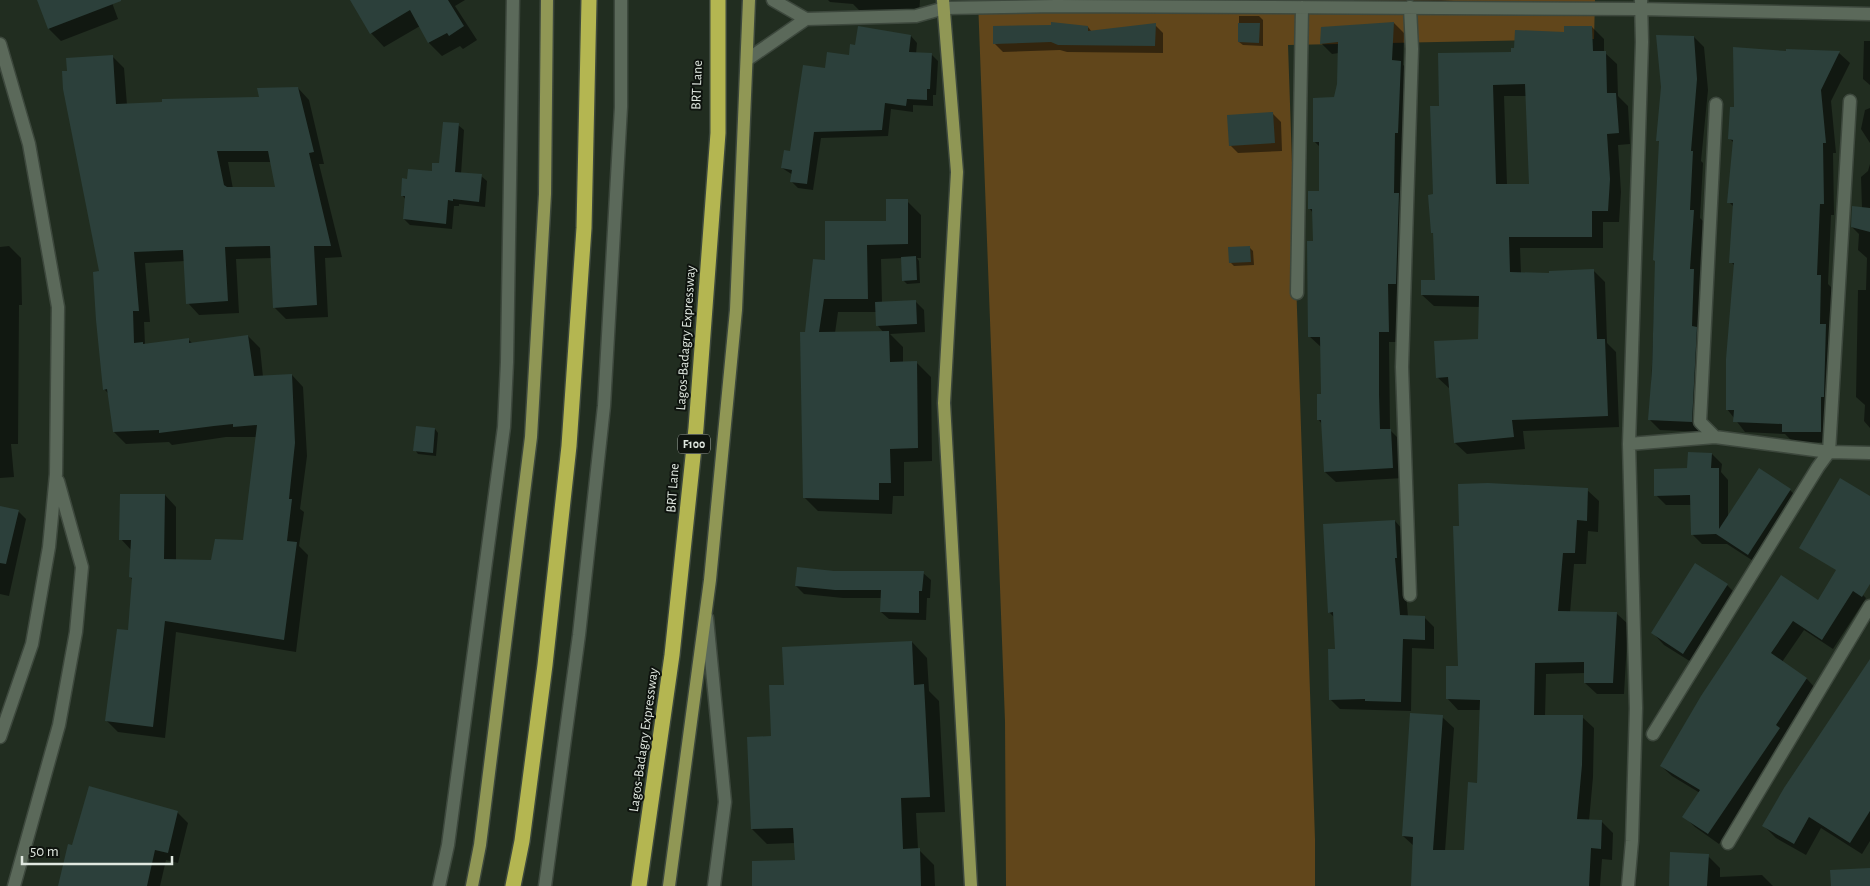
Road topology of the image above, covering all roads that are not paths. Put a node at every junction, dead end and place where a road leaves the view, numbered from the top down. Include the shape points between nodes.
1 (513, 0) edge
2 (547, 0) edge
3 (589, 0) edge
4 (621, 0) edge
5 (713, 0) edge
6 (718, 0) edge
7 (749, 0) edge
8 (773, 0) edge
9 (944, 3) edge
10 (1641, 4) edge
11 (1302, 7) junction
12 (1410, 7) junction
13 (1870, 14) edge
14 (806, 19) junction
15 (0, 44) edge
16 (748, 60) junction
17 (1850, 101) dead end
18 (1716, 104) dead end
19 (1297, 293) dead end
20 (1715, 437) junction
21 (1629, 444) junction
22 (1829, 452) junction
23 (1870, 453) edge
24 (56, 474) junction
25 (1410, 595) dead end
26 (706, 606) junction
27 (1870, 606) edge
28 (1653, 734) dead end
29 (0, 737) edge
30 (1728, 843) dead end
31 (14, 886) edge
32 (439, 886) edge
33 (472, 886) edge
34 (513, 886) edge
35 (545, 886) edge
36 (637, 886) edge
37 (669, 886) edge
38 (714, 886) edge
39 (971, 886) edge
40 (1628, 886) edge

1 - 32 street via 504,428 448,845
2 - 33 main road via 545,194 531,436
3 - 34 highway via 584,228 570,446 545,665
4 - 35 street via 621,107 604,406 579,635
5 - 36 street, BRT Lane via 709,189 682,564 657,761
6 - 36 highway, Lagos-Badagry Expressway / F100 via 718,133 696,428 672,655
7 - 16 main road
8 - 14 street
9 - 11 street
9 - 14 street via 916,16
9 - 39 main road via 957,172 944,403
10 - 12 street
10 - 13 street
10 - 21 street
11 - 12 street
11 - 19 street
12 - 25 street via 1412,49 1402,367
14 - 16 street
15 - 24 street via 29,144 58,307
16 - 26 main road via 736,310
17 - 22 street
18 - 20 street via 1700,422
20 - 21 street
20 - 22 street
21 - 40 street via 1636,708
22 - 23 street
22 - 28 street
24 - 29 street via 49,546 32,644
24 - 31 street via 82,567 76,632 59,725
26 - 37 main road
26 - 38 street via 725,802
27 - 30 street

